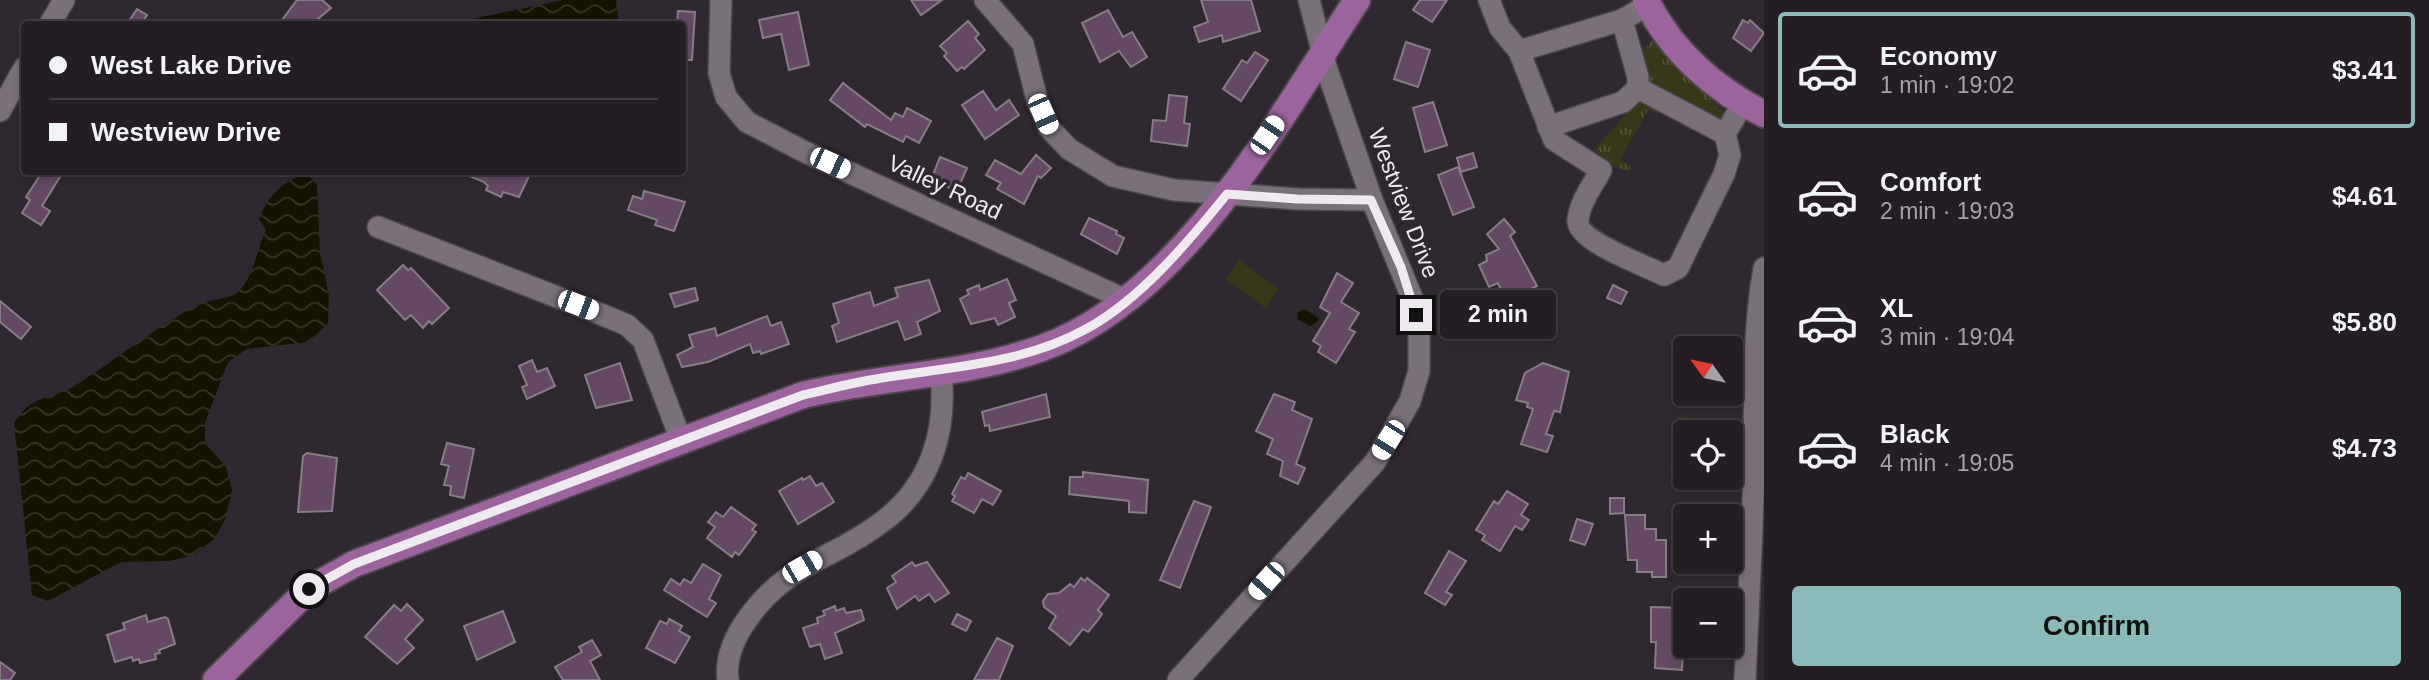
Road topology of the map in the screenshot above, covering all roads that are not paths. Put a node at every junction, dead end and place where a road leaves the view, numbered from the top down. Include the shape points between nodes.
1 (64, 0) edge
2 (721, 0) edge
3 (985, 0) edge
4 (1309, 0) edge
5 (1357, 0) edge
6 (1489, 0) edge
7 (1503, 0) edge
8 (1647, 2) edge
9 (1622, 20) junction
10 (52, 21) edge
11 (1516, 46) junction
12 (1324, 50) junction
13 (21, 73) edge
14 (1638, 88) junction
15 (1753, 108) edge
16 (0, 111) edge
17 (1548, 127) junction
18 (1725, 134) junction
19 (1227, 194) junction
20 (1371, 200) junction
21 (378, 227) dead end
22 (1764, 268) edge
23 (1126, 300) junction
24 (941, 372) junction
25 (1759, 422) edge
26 (681, 440) junction
27 (216, 680) edge
28 (728, 680) edge
29 (1178, 680) edge
30 (1745, 680) edge

1 - 10 street
2 - 23 street, Valley Road via 719,73 726,97 747,122
3 - 19 street via 1023,44 1049,128 1069,149 1113,177 1174,190
4 - 12 street, Westview Drive
5 - 12 main road
6 - 11 street via 1500,28
7 - 11 street
8 - 9 street
8 - 15 main road via 1696,66
9 - 11 street
9 - 14 street
11 - 17 street
12 - 19 main road
12 - 20 street, Westview Drive
13 - 16 street
14 - 17 street via 1623,102
14 - 18 street
15 - 18 street
17 - 18 street via 1554,141 1601,170 1579,214 1583,234 1664,275 1678,268 1724,174 1730,155
19 - 20 street
19 - 23 main road via 1183,247
20 - 29 street, Westview Drive via 1413,300 1419,330 1419,371 1410,401 1375,462
21 - 26 street via 636,331
22 - 25 street via 1754,364
23 - 24 main road via 1087,329 1042,348
24 - 26 main road via 803,395
24 - 28 street via 945,406 939,444 913,492 883,522 788,575 758,604 735,637
25 - 30 street
26 - 27 main road via 354,564 309,589

